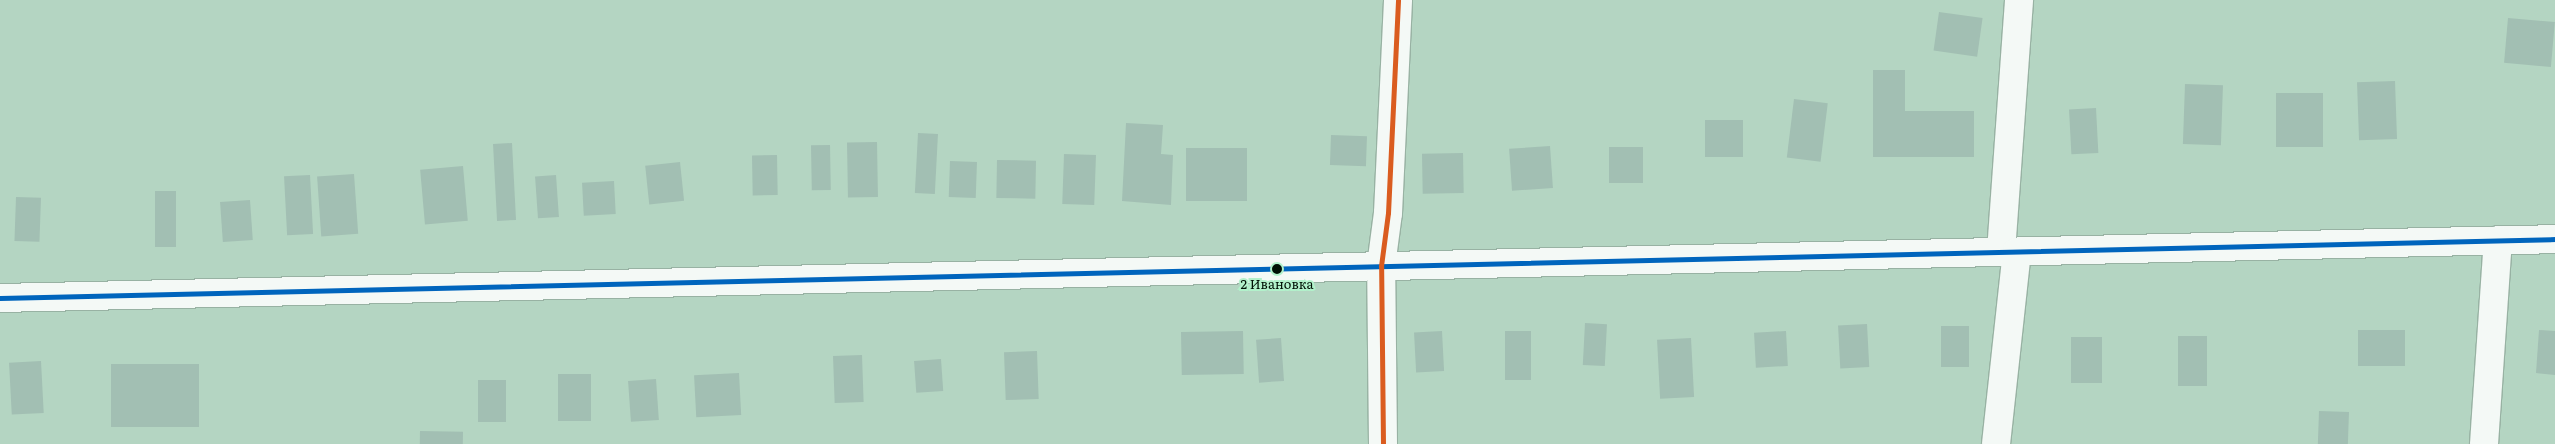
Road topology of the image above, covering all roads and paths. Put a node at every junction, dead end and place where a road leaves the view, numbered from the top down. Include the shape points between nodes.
1 (1398, 0) edge
2 (2019, 0) edge
3 (2555, 239) edge
4 (2498, 240) junction
5 (2009, 252) junction
6 (1381, 266) junction
7 (0, 298) edge
8 (1383, 444) edge
9 (1996, 444) edge
10 (2484, 444) edge

1 - 6 street via 1388,213
2 - 5 street
3 - 4 street
4 - 5 street
4 - 10 street
5 - 6 street
5 - 9 street
6 - 7 street
6 - 8 street

